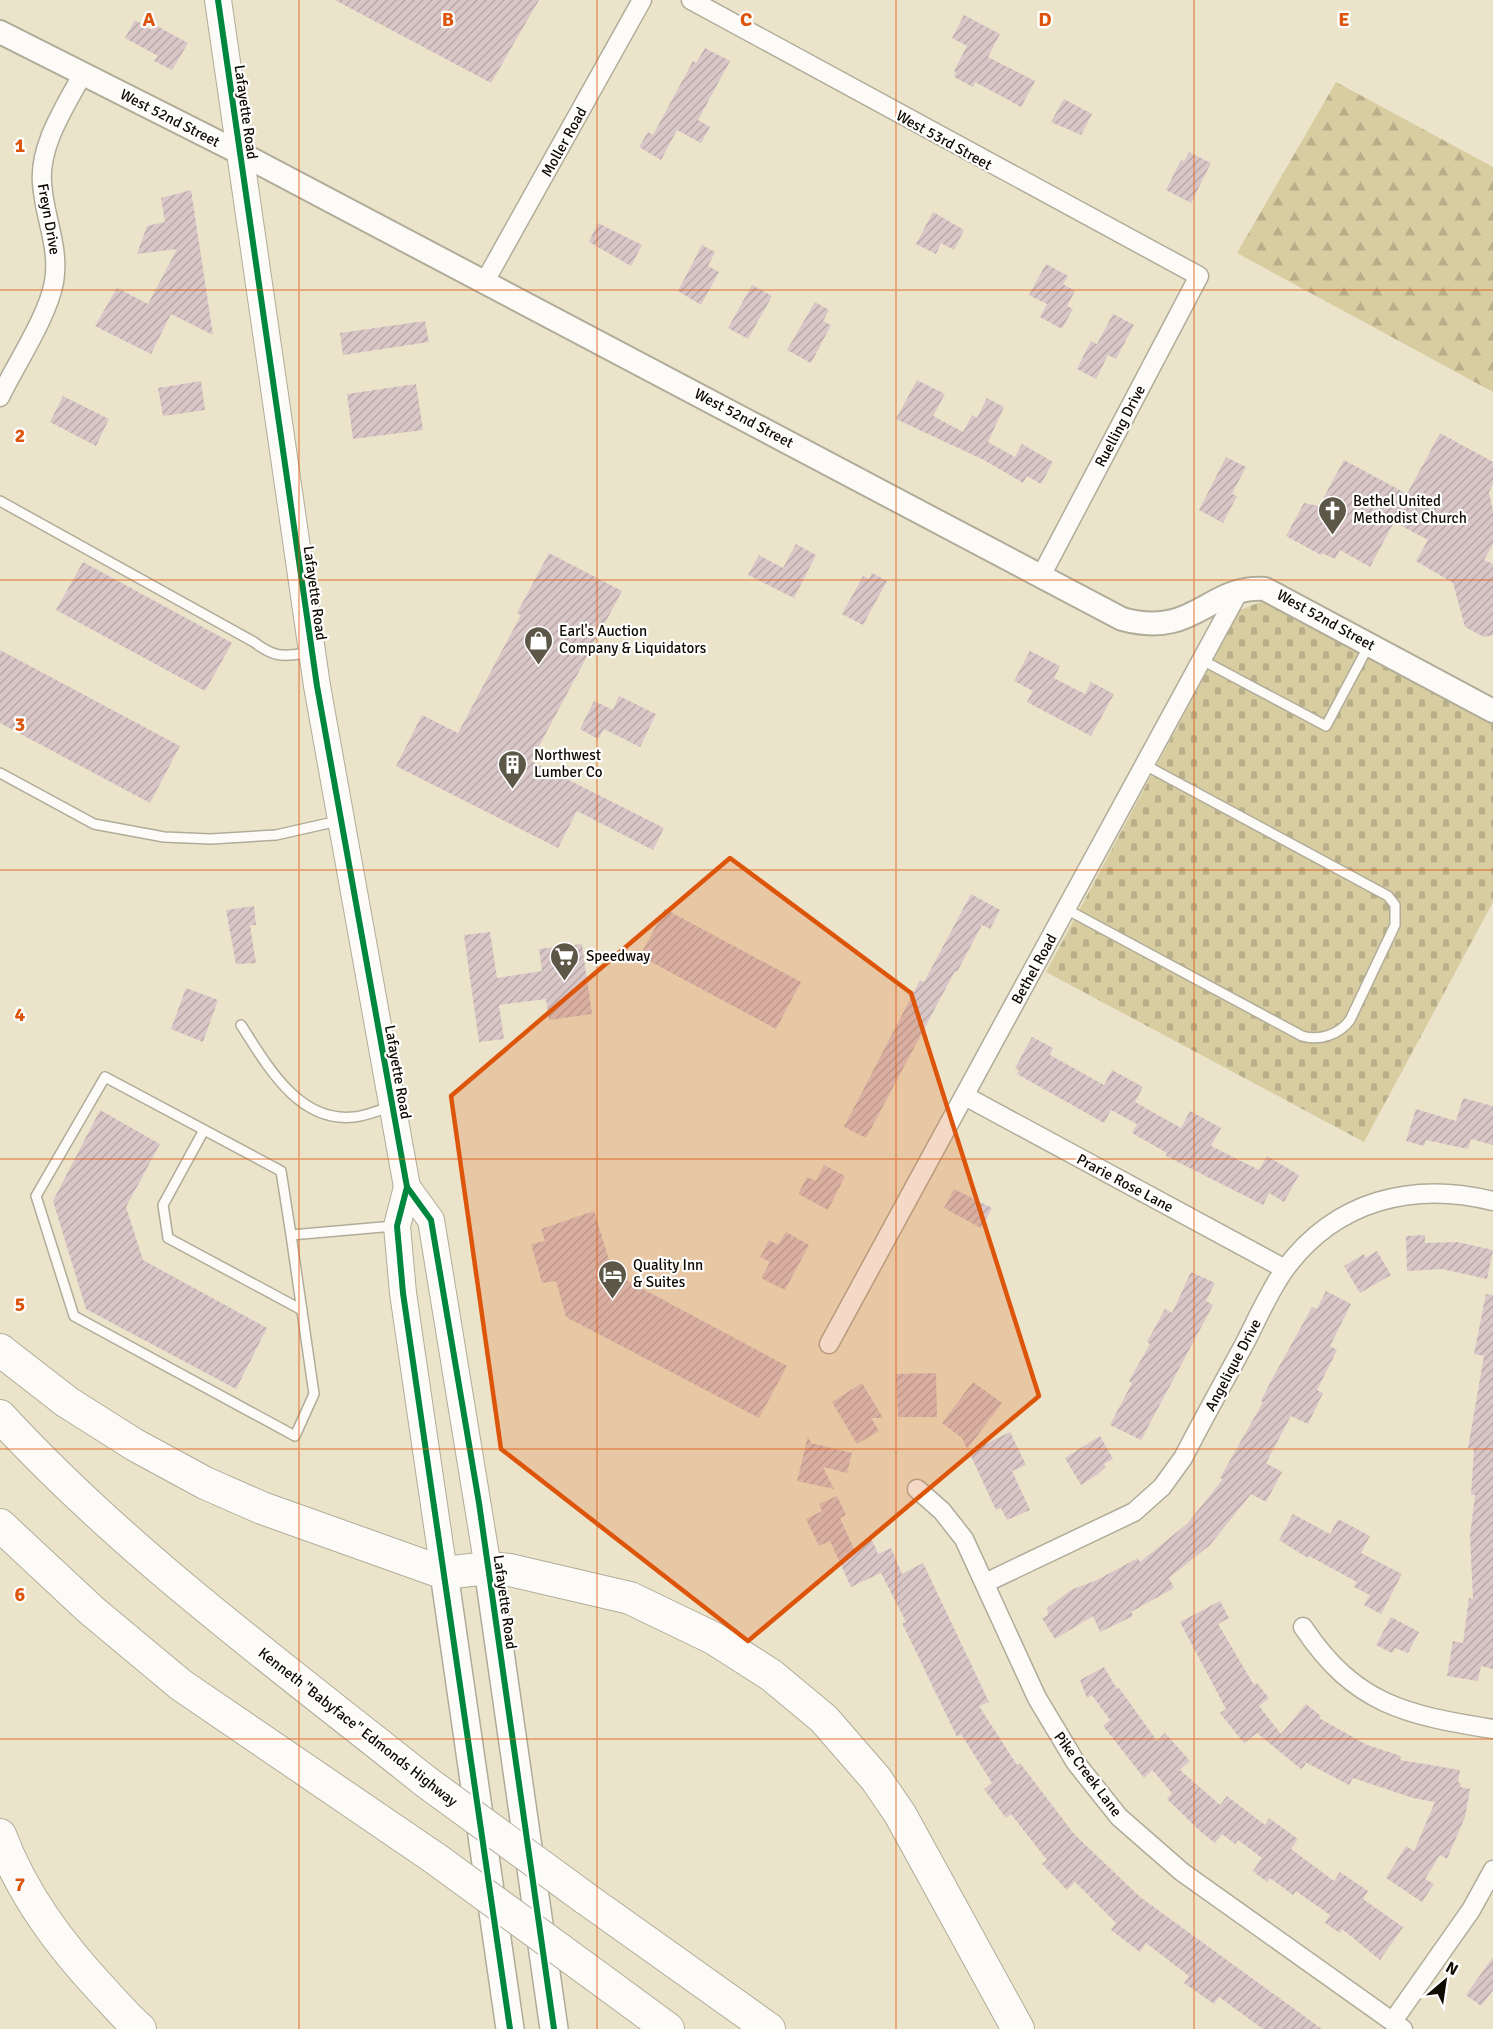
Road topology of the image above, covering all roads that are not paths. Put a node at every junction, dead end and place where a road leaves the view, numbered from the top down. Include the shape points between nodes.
1 (218, 0) edge
2 (642, 0) edge
3 (691, 0) edge
4 (0, 32) edge
5 (83, 73) junction
6 (240, 153) junction
7 (1199, 276) joint
8 (484, 283) junction
9 (0, 397) edge
10 (0, 501) edge
11 (1041, 576) junction
12 (1238, 592) junction
13 (1370, 645) junction
14 (312, 653) junction
15 (1202, 660) junction
16 (1493, 711) edge
17 (1145, 765) junction
18 (0, 773) edge
19 (341, 821) junction
20 (1066, 909) junction
21 (241, 1025) dead end
22 (965, 1096) junction
23 (393, 1107) junction
24 (204, 1130) junction
25 (407, 1187) junction
26 (1493, 1201) edge
27 (397, 1226) junction
28 (291, 1235) junction
29 (1285, 1269) junction
30 (302, 1310) junction
31 (829, 1344) dead end
32 (0, 1350) edge
33 (0, 1416) edge
34 (916, 1489) dead end
35 (0, 1525) edge
36 (488, 1568) junction
37 (444, 1573) junction
38 (985, 1583) junction
39 (1303, 1628) dead end
40 (1493, 1730) edge
41 (0, 1835) edge
42 (1493, 1870) edge
43 (1398, 2025) edge
44 (140, 2029) edge
45 (510, 2029) edge
46 (554, 2029) edge
47 (668, 2029) edge
48 (769, 2029) edge
49 (1018, 2029) edge

1 - 6 main road, Lafayette Road
2 - 8 street, Moller Road
3 - 7 street, West 53rd Street
4 - 5 street, West 52nd Street
5 - 6 street, West 52nd Street
5 - 9 street, Freyn Drive via 54,129 42,171 54,241 53,284 48,302
6 - 8 street, West 52nd Street
6 - 14 main road, Lafayette Road
7 - 11 street, Ruelling Drive
8 - 11 street, West 52nd Street
10 - 14 lane via 270,654 282,657
11 - 12 street, West 52nd Street via 1122,619 1143,625 1180,621
12 - 13 street, West 52nd Street via 1270,590
12 - 15 street, Bethel Road
13 - 15 lane via 1326,726
13 - 16 street, West 52nd Street
14 - 19 main road, Lafayette Road
15 - 17 street, Bethel Road
17 - 20 street, Bethel Road
17 - 20 lane via 1388,896 1395,905 1395,925 1350,1020 1323,1037 1302,1036
18 - 19 lane via 94,824 164,837 276,835
19 - 23 main road, Lafayette Road
20 - 22 street, Bethel Road
21 - 23 lane via 287,1090 307,1106 333,1117 355,1117
22 - 29 street, Prarie Rose Lane
22 - 31 street, Bethel Road
23 - 25 main road, Lafayette Road
24 - 28 lane via 281,1171
24 - 30 lane via 163,1204 168,1238
24 - 30 lane via 105,1077 36,1196 74,1316 295,1436 314,1394
25 - 27 main road, Lafayette Road
25 - 36 main road, Lafayette Road via 431,1220
26 - 29 street, Angelique Drive via 1434,1192 1377,1200 1328,1225
27 - 28 lane
27 - 37 main road, Lafayette Road via 403,1293
28 - 30 lane
29 - 38 street, Angelique Drive via 1183,1458 1162,1487 1119,1521
32 - 37 highway via 105,1426 205,1483 262,1508
33 - 48 highway, Kenneth "Babyface" Edmonds Highway, bridge via 35,1454 153,1563 425,1781
34 - 38 street, Pike Creek Lane via 960,1532
35 - 47 highway, bridge via 91,1610 182,1684 436,1858
36 - 37 highway
36 - 46 main road, Lafayette Road
36 - 49 highway via 553,1578 630,1598 738,1653 824,1719 860,1758 900,1814
37 - 45 main road, Lafayette Road
38 - 43 street, Pike Creek Lane via 1054,1729 1119,1817 1197,1884
39 - 40 street via 1342,1675 1390,1706 1425,1718
41 - 44 highway via 45,1922 77,1965
42 - 43 street

